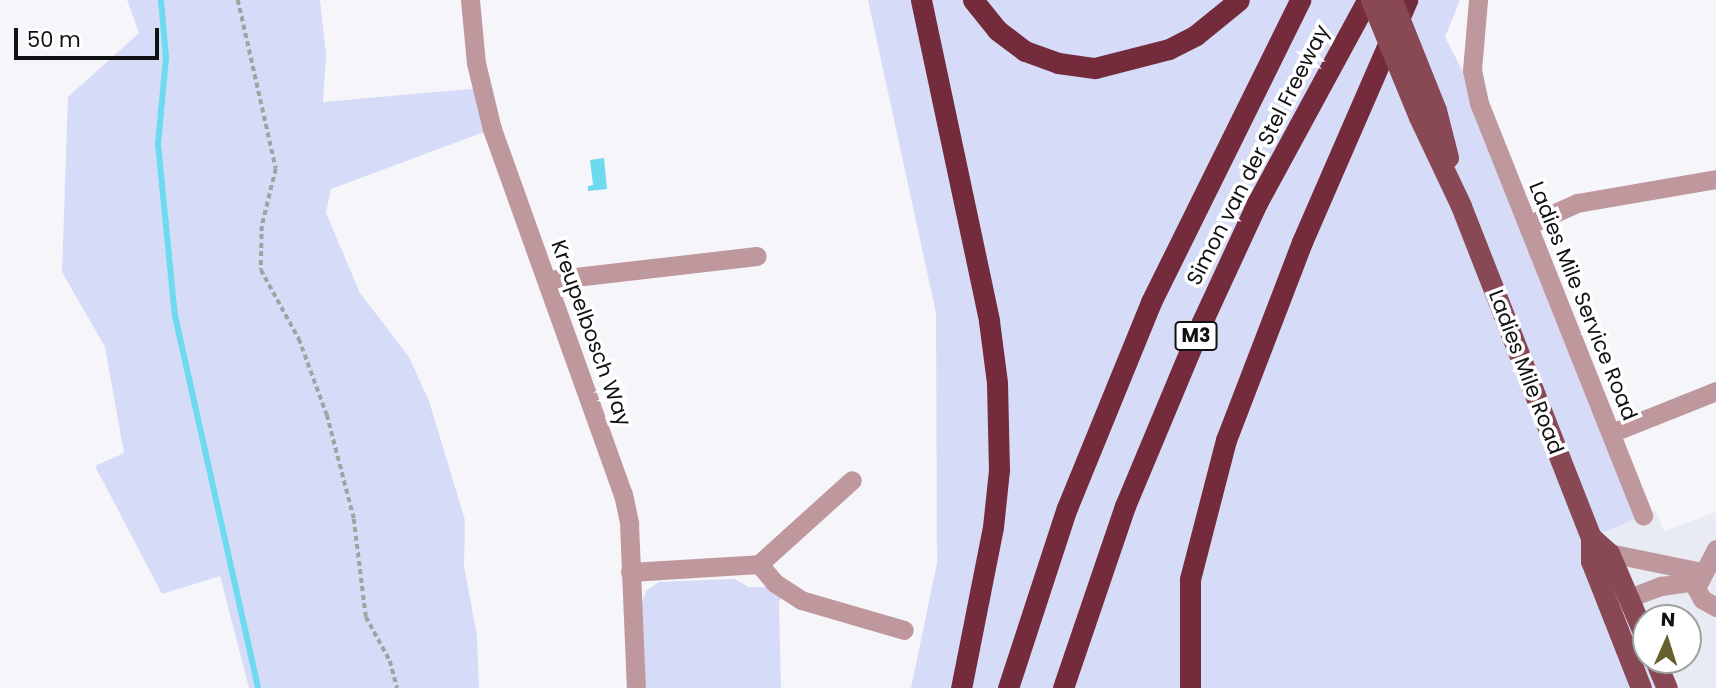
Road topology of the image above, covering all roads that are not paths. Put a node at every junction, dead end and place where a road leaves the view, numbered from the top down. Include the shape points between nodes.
1 (470, 0) edge
2 (921, 0) edge
3 (973, 0) edge
4 (1239, 0) edge
5 (1300, 0) edge
6 (1369, 0) edge
7 (1392, 0) edge
8 (1407, 0) edge
9 (1478, 0) edge
10 (1427, 114) junction
11 (1716, 179) edge
12 (1528, 225) junction
13 (757, 256) dead end
14 (549, 280) junction
15 (1716, 391) edge
16 (1611, 433) junction
17 (852, 480) dead end
18 (1643, 516) dead end
19 (1591, 537) junction
20 (1716, 549) edge
21 (1609, 553) junction
22 (759, 564) junction
23 (630, 572) junction
24 (1700, 576) junction
25 (1629, 598) junction
26 (1632, 605) edge
27 (1716, 607) edge
28 (904, 630) dead end
29 (636, 688) edge
30 (961, 688) edge
31 (1008, 688) edge
32 (1063, 688) edge
33 (1190, 688) edge
34 (1641, 688) edge

1 - 14 street, Kreupelbosch Way via 483,98
2 - 30 highway via 989,321 997,383 999,470 993,527
3 - 4 highway via 998,30 1026,51 1058,63 1095,68 1169,49 1196,35
5 - 31 highway, Simon van der Stel Freeway / M3 via 1146,314 1067,508
6 - 10 main road, Ladies Mile Road, bridge
6 - 32 highway, Simon van der Stel Freeway / M3 via 1256,203 1202,322 1125,506
7 - 10 main road, Ladies Mile Road, bridge
8 - 33 highway via 1303,242 1222,453 1190,579
9 - 12 street, Ladies Mile Service Road via 1472,70 1479,103
10 - 19 main road, Ladies Mile Road
11 - 12 street via 1577,203
12 - 16 street, Ladies Mile Service Road
13 - 14 street
14 - 23 street, Kreupelbosch Way via 623,494
15 - 16 street
16 - 18 street, Ladies Mile Service Road
17 - 22 street
19 - 21 main road, Ladies Mile Road
19 - 34 main road, Ladies Mile Road via 1591,561
20 - 24 street
21 - 24 street
21 - 25 main road, Ladies Mile Road
22 - 23 street
22 - 28 street via 775,583 801,600
23 - 29 street, Kreupelbosch Way
24 - 25 street
24 - 27 street via 1699,596
25 - 26 main road, Ladies Mile Road

